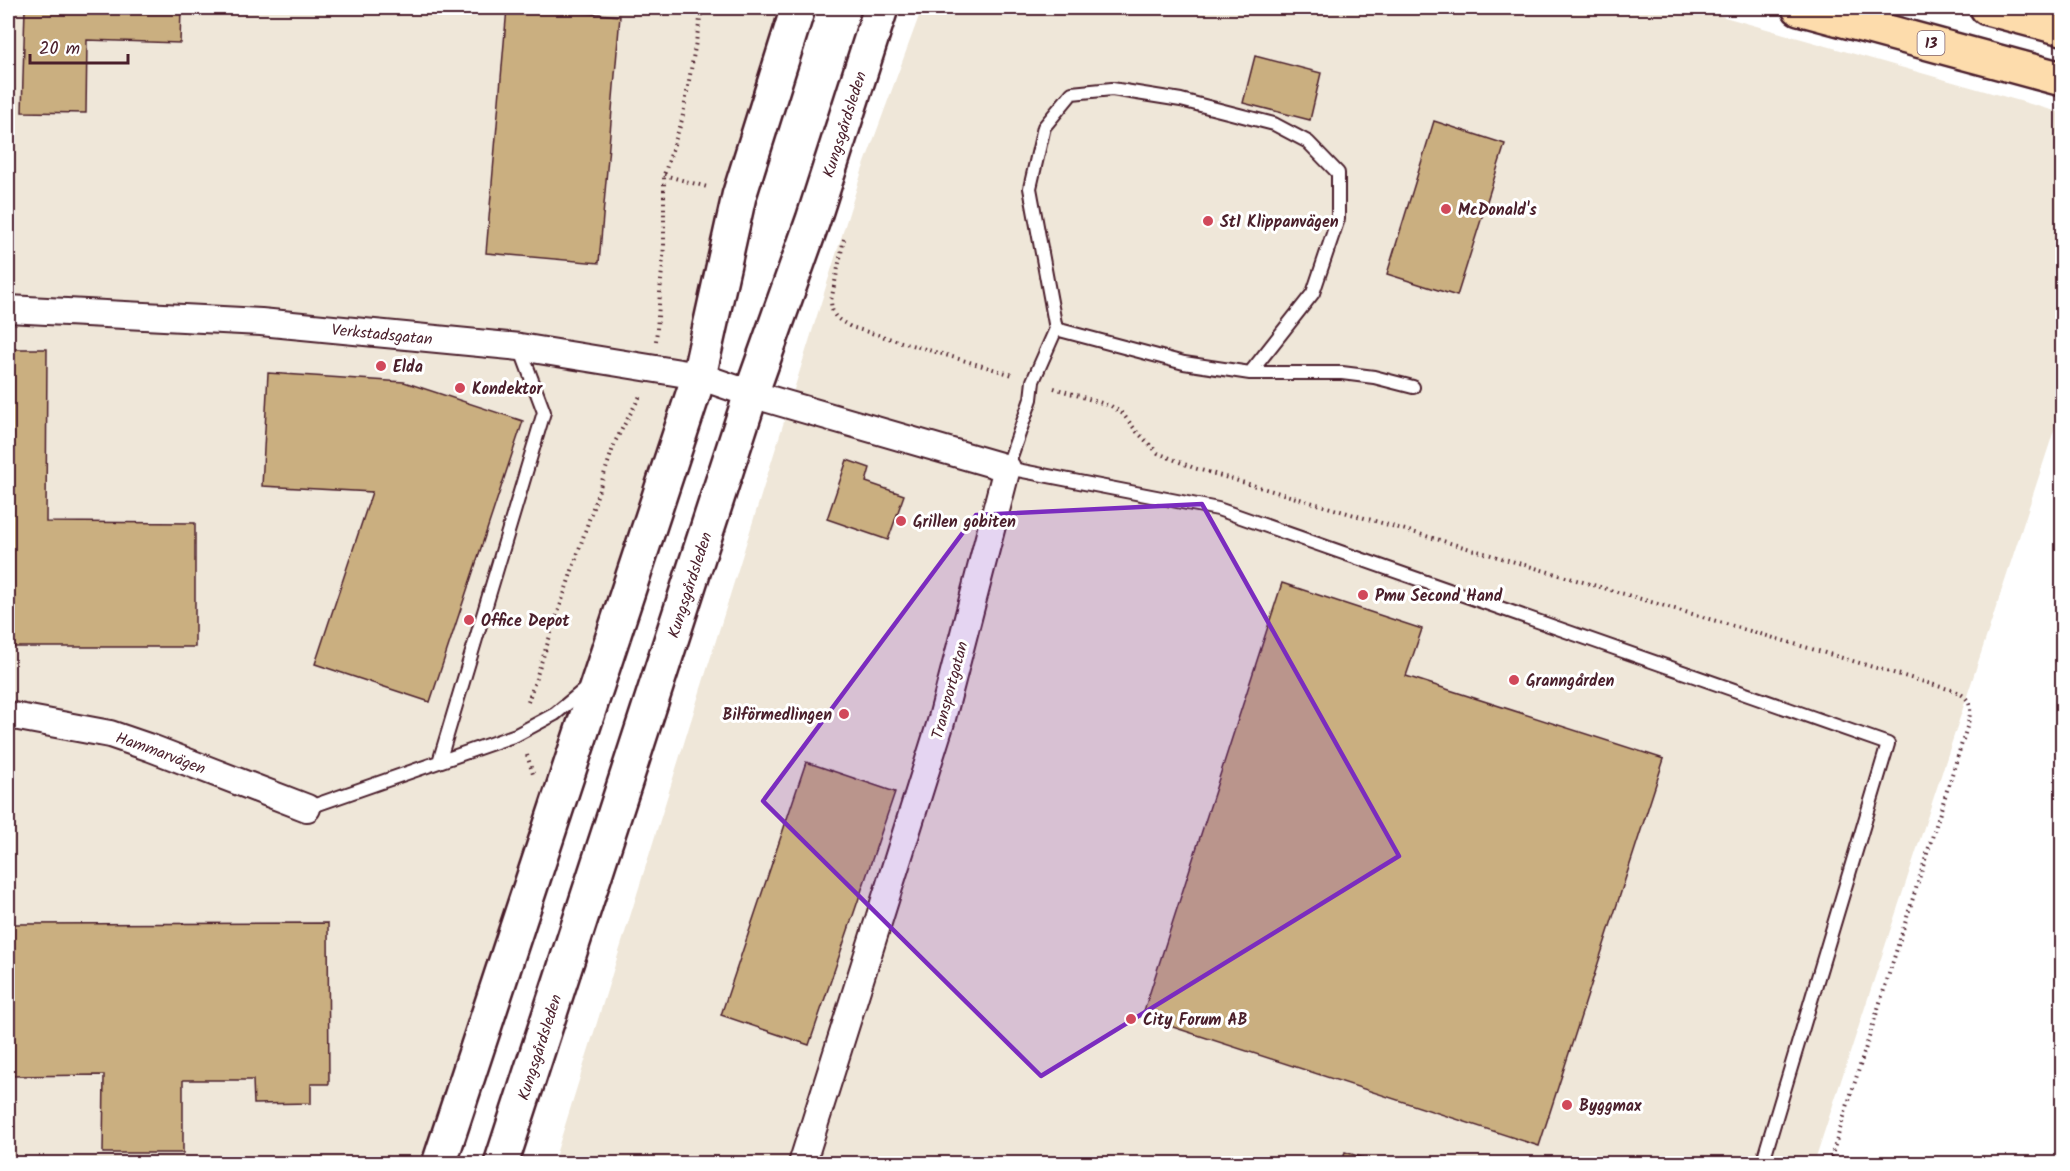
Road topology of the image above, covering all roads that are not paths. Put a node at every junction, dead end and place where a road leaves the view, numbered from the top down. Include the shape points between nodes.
1 (798, 8) edge
2 (881, 8) edge
3 (1799, 8) edge
4 (1987, 8) edge
5 (2062, 28) edge
6 (2062, 79) edge
7 (8, 309) edge
8 (1056, 329) junction
9 (520, 347) junction
10 (1250, 373) junction
11 (699, 376) junction
12 (1413, 387) dead end
13 (751, 394) junction
14 (1007, 468) junction
15 (607, 657) junction
16 (8, 715) edge
17 (439, 762) junction
18 (307, 808) joint
19 (439, 1164) edge
20 (501, 1164) edge
21 (802, 1164) edge
22 (1762, 1164) edge

1 - 11 main road via 739,196
2 - 13 main road, Kungsgårdsleden via 813,220
3 - 6 main road, 13
4 - 5 main road
7 - 9 street, Verkstadsgatan via 261,322
8 - 10 lane via 1184,363
8 - 10 lane via 1030,188 1044,127 1072,93 1112,90 1181,100 1274,124 1308,142 1338,173 1338,219 1313,293
8 - 14 lane via 1033,381
9 - 11 street, Verkstadsgatan
9 - 17 lane via 544,412
10 - 12 lane via 1342,373
11 - 13 street, Verkstadsgatan
11 - 15 main road
13 - 14 street
13 - 20 main road, Kungsgårdsleden
14 - 21 street, Transportgatan via 941,722
14 - 22 lane via 1218,509 1888,744
15 - 17 lane via 582,693 555,714 516,735
15 - 19 main road
16 - 18 street, Hammarvägen via 110,734
17 - 18 lane

